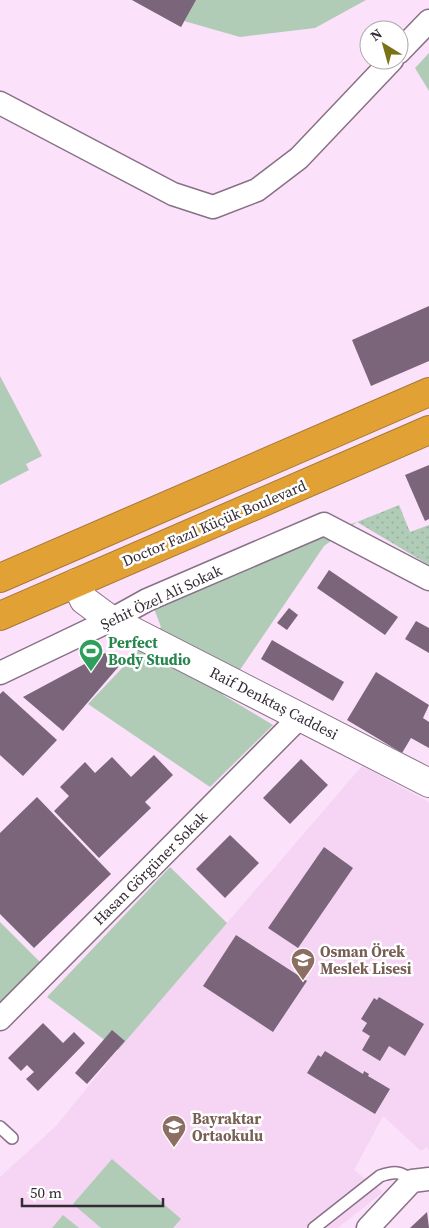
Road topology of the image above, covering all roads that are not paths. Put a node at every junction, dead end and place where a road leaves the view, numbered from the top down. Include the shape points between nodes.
1 (429, 21) edge
2 (409, 42) edge
3 (383, 70) edge
4 (0, 103) edge
5 (429, 392) edge
6 (429, 430) edge
7 (0, 578) edge
8 (429, 579) edge
9 (76, 582) junction
10 (0, 616) edge
11 (111, 620) junction
12 (0, 673) edge
13 (301, 716) junction
14 (429, 783) edge
15 (0, 1019) edge
16 (0, 1127) edge
17 (12, 1138) dead end
18 (420, 1180) edge
19 (314, 1228) edge
20 (368, 1228) edge

1 - 2 street
3 - 4 street via 299,158 257,190 214,207 173,194
5 - 7 highway
6 - 9 highway, Doctor Fazıl Küçük Boulevard
8 - 11 street, Şehit Özel Ali Sokak via 324,524 147,600
9 - 10 highway, Doctor Fazıl Küçük Boulevard
9 - 11 street, Raif Denktaş Caddesi via 84,600
11 - 12 street, Şehit Özel Ali Sokak
11 - 13 street, Raif Denktaş Caddesi
13 - 14 street, Raif Denktaş Caddesi
13 - 15 street, Hasan Görgüner Sokak
16 - 17 lane
18 - 19 lane via 392,1172 380,1176
18 - 20 street

